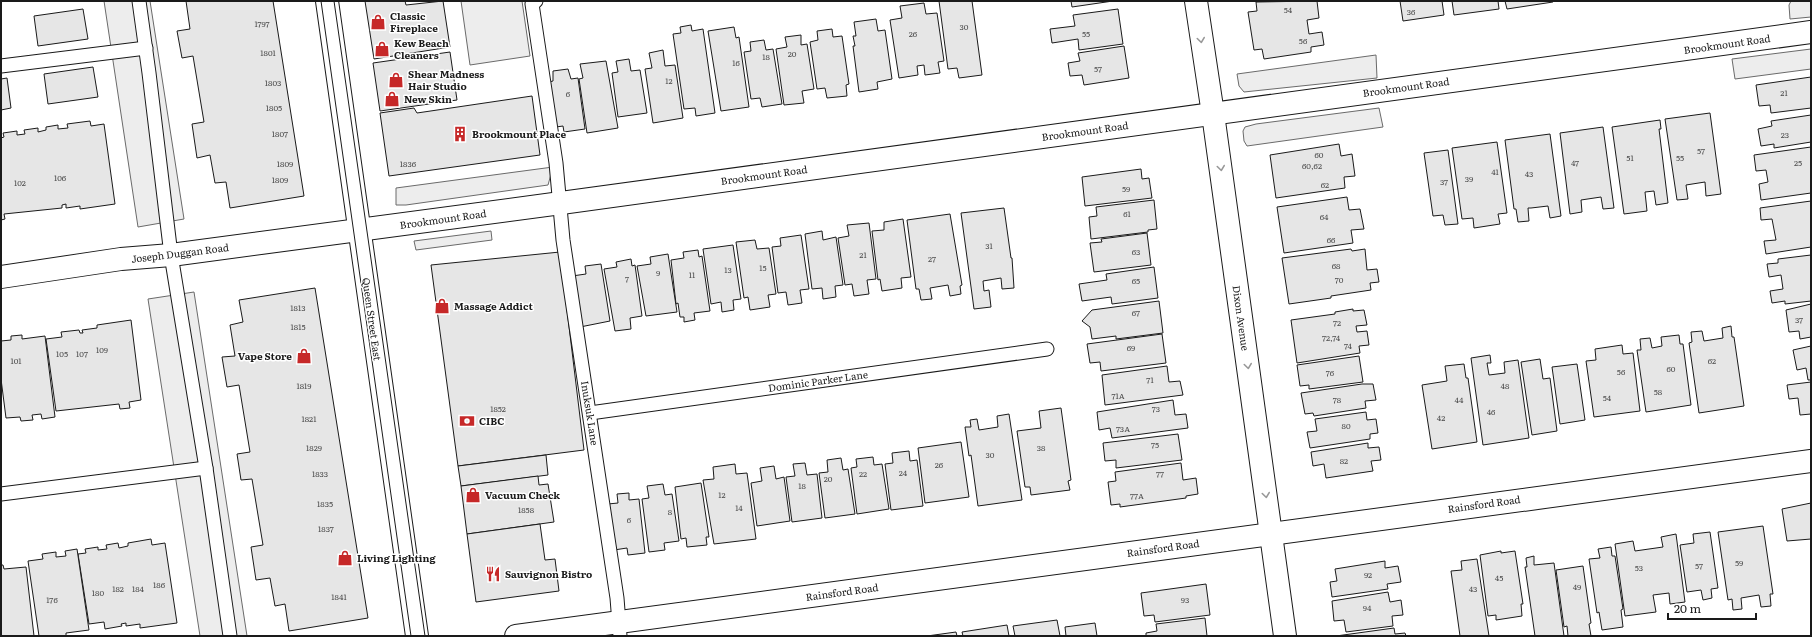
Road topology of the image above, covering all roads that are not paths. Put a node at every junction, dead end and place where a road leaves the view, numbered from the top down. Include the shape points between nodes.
1 (139, 1) edge
2 (327, 1) edge
3 (536, 1) edge
4 (1196, 1) edge
5 (1811, 32) edge
6 (146, 48) junction
7 (1, 66) edge
8 (1213, 114) junction
9 (561, 203) junction
10 (359, 229) junction
11 (171, 255) junction
12 (1, 276) edge
13 (1047, 349) dead end
14 (590, 412) junction
15 (1811, 461) edge
16 (206, 468) junction
17 (1, 494) edge
18 (1270, 533) junction
19 (619, 630) edge
20 (230, 636) edge
21 (417, 636) edge
22 (516, 636) edge
23 (1285, 636) edge

1 - 6 lane
2 - 10 street, Queen Street East
3 - 9 lane, Inuksuk Lane via 532,4
4 -> 8 street, Dixon Avenue
5 - 8 street, Brookmount Road
6 - 7 lane
6 - 11 lane
8 - 9 street, Brookmount Road
8 -> 18 street, Dixon Avenue
9 - 10 street, Brookmount Road
9 - 14 lane, Inuksuk Lane via 563,240
10 - 11 street, Joseph Duggan Road
10 - 21 street, Queen Street East
11 - 12 street, Joseph Duggan Road via 121,259
11 - 16 lane
13 - 14 lane, Dominic Parker Lane
14 - 19 lane, Inuksuk Lane via 617,598
15 - 18 street, Rainsford Road
16 - 17 lane
16 - 20 lane
18 - 19 street, Rainsford Road
18 - 23 street, Dixon Avenue
19 - 22 street, Rainsford Road

